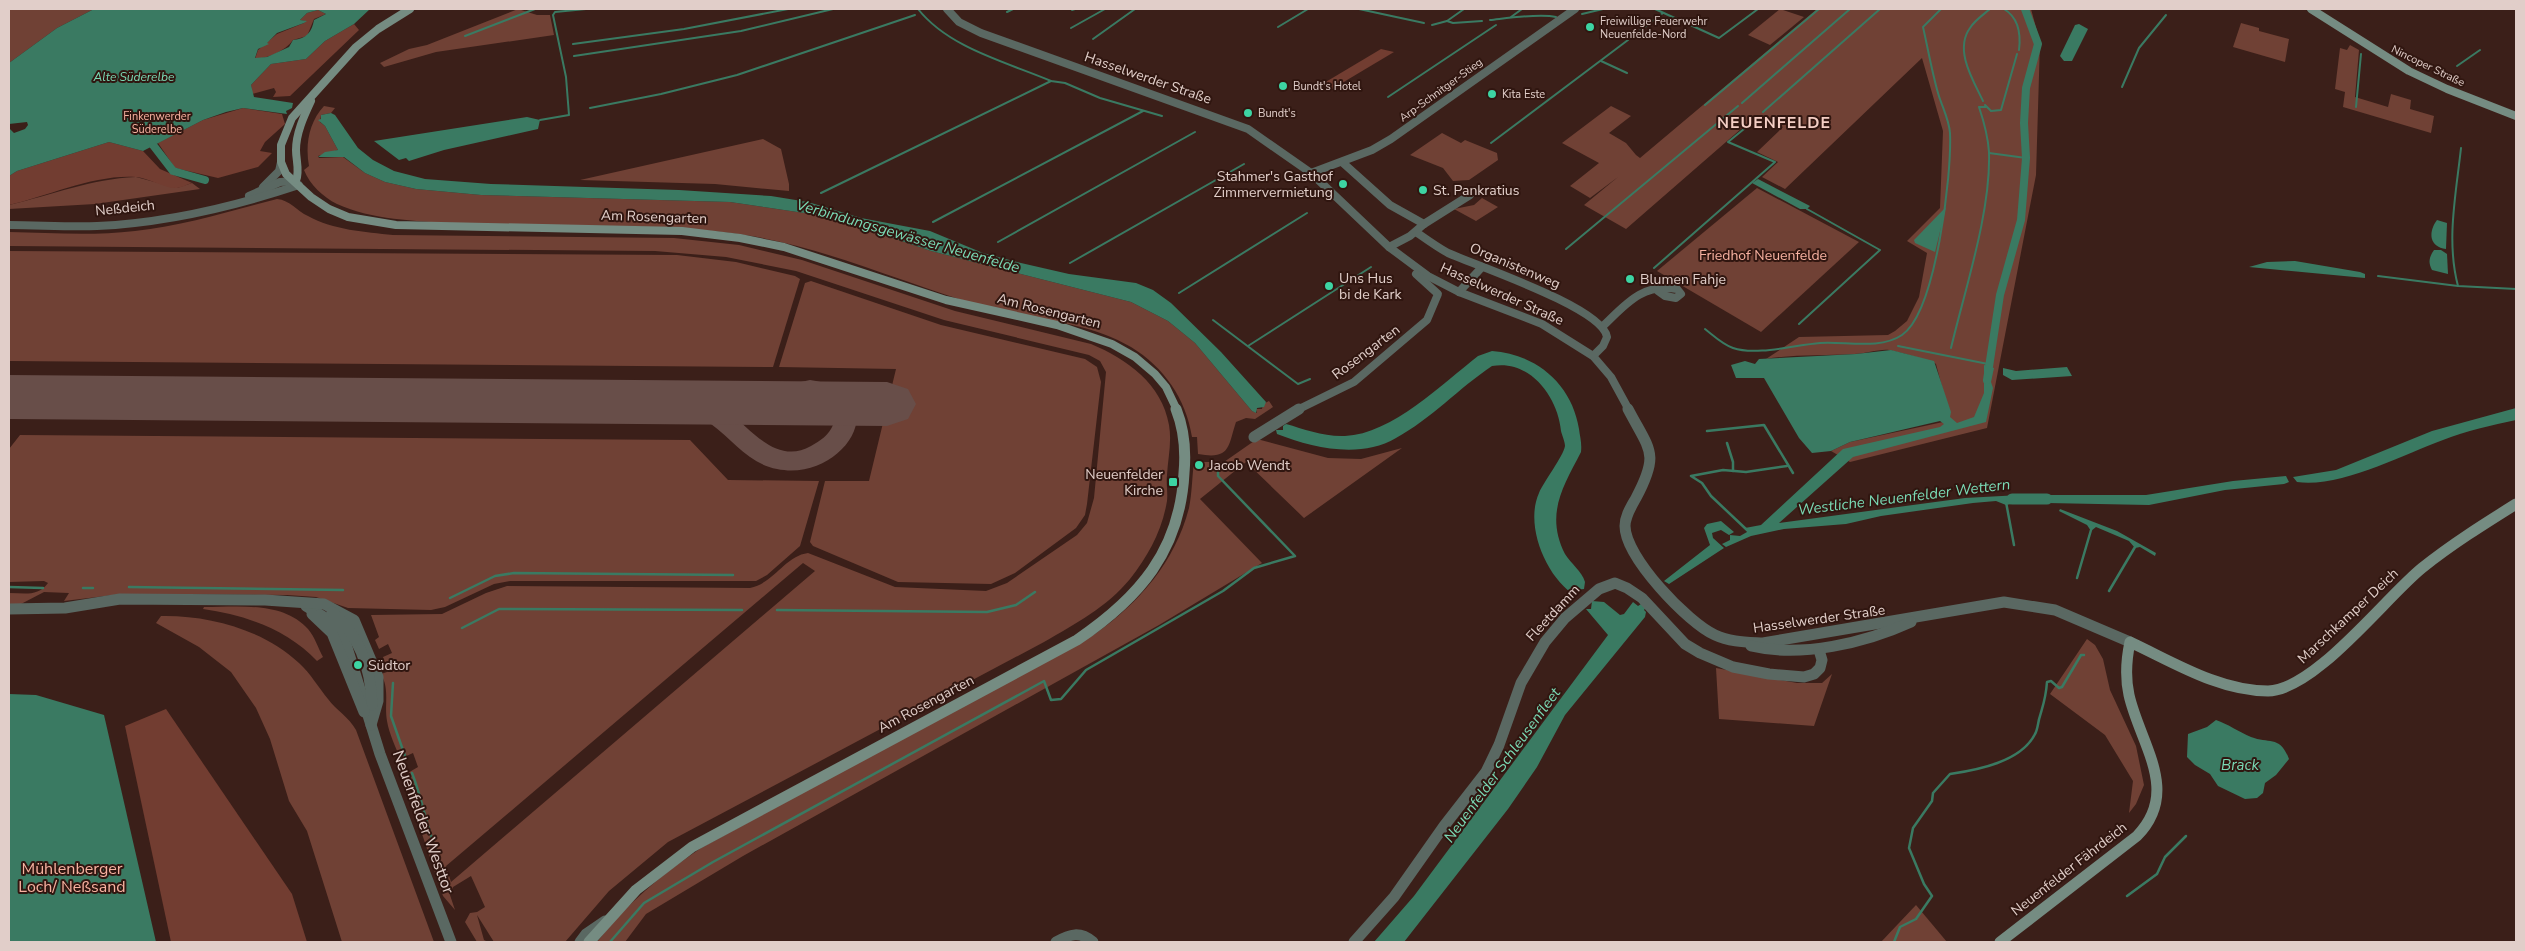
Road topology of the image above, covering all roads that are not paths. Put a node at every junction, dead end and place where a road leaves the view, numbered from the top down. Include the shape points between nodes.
1 (410, 9) edge
2 (947, 9) edge
3 (1575, 9) edge
4 (2310, 9) edge
5 (316, 91) junction
6 (2516, 116) edge
7 (280, 162) junction
8 (1342, 162) junction
9 (1312, 173) junction
10 (298, 183) junction
11 (258, 191) junction
12 (1470, 195) dead end
13 (241, 200) junction
14 (1424, 224) junction
15 (9, 225) edge
16 (1416, 232) junction
17 (1389, 248) junction
18 (1407, 262) junction
19 (1482, 267) junction
20 (1658, 291) dead end
21 (1459, 292) junction
22 (1603, 326) junction
23 (1593, 356) junction
24 (1254, 437) dead end
25 (2516, 504) edge
26 (289, 601) junction
27 (9, 609) edge
28 (1916, 618) junction
29 (2130, 642) junction
30 (1746, 643) junction
31 (1819, 650) junction
32 (371, 725) junction
33 (605, 920) junction
34 (450, 938) edge
35 (580, 942) edge
36 (589, 942) edge
37 (1056, 942) edge
38 (1093, 942) edge
39 (1354, 942) edge
40 (2000, 942) edge

1 - 5 main road via 356,47
2 - 9 street, Hasselwerder Straße via 959,22 981,33 1248,129
3 - 8 street, Arp-Schnitger-Stieg via 1391,139
4 - 6 main road, Nincoper Straße via 2409,71
5 - 7 main road via 289,124
5 - 10 main road via 298,133
7 - 10 main road, Am Rosengarten via 286,174
7 - 11 street via 276,174
8 - 9 street, Arp-Schnitger-Stieg
8 - 14 street via 1385,204
9 - 17 street, Hasselwerder Straße
10 - 11 street, Neßdeich via 280,182
10 - 13 street, Neßdeich via 260,198
10 - 33 main road, Am Rosengarten via 329,209 383,224 682,232 714,234 779,246 945,300 1107,340 1154,372 1178,410 1183,424 1185,452 1178,518 1169,543 1151,574 1120,608 1077,640 692,846 650,877
11 - 13 street, Neßdeich
12 - 14 street
13 - 15 street, Neßdeich via 184,214 115,225
14 - 16 street
16 - 17 street
16 - 19 street, Organistenweg via 1447,252
17 - 18 street, Hasselwerder Straße
18 - 21 street, Hasselwerder Straße
18 - 24 street, Rosengarten via 1410,269 1437,292 1438,299 1427,320 1354,382 1298,409
19 - 21 street
19 - 22 street, Organistenweg via 1534,287 1594,318
20 - 22 street via 1647,290 1637,294
21 - 23 street, Hasselwerder Straße via 1542,324
22 - 23 street via 1607,344
23 - 30 street, Hasselwerder Straße via 1612,377 1651,452 1650,474 1627,514 1625,527 1629,546 1655,582 1689,616 1722,638
25 - 29 main road, Marschkamper Deich via 2466,535 2421,569 2321,664 2287,687 2262,691 2231,685
26 - 27 street via 120,599 65,608
26 - 32 street, Neuenfelder Westtor via 316,616 332,633
26 - 32 street, Neuenfelder Westtor via 313,602 339,616 352,633 371,686
28 - 29 street, Hasselwerder Straße via 1988,603 2019,602 2055,610
28 - 30 street, Hasselwerder Straße via 1804,638
28 - 31 street via 1898,628
29 - 40 main road, Neuenfelder Fährdeich via 2126,660 2129,690 2158,787 2152,817 2137,836
30 - 31 street via 1768,650
31 - 39 street, Fleetdamm via 1823,661 1821,668 1804,677 1727,665 1689,647 1644,601 1619,583 1610,583 1597,590 1540,646 1525,673 1502,740 1486,771 1395,896
32 - 34 street, Neuenfelder Westtor
33 - 35 street
33 - 36 main road, Am Rosengarten
37 - 38 street via 1070,934 1081,934

